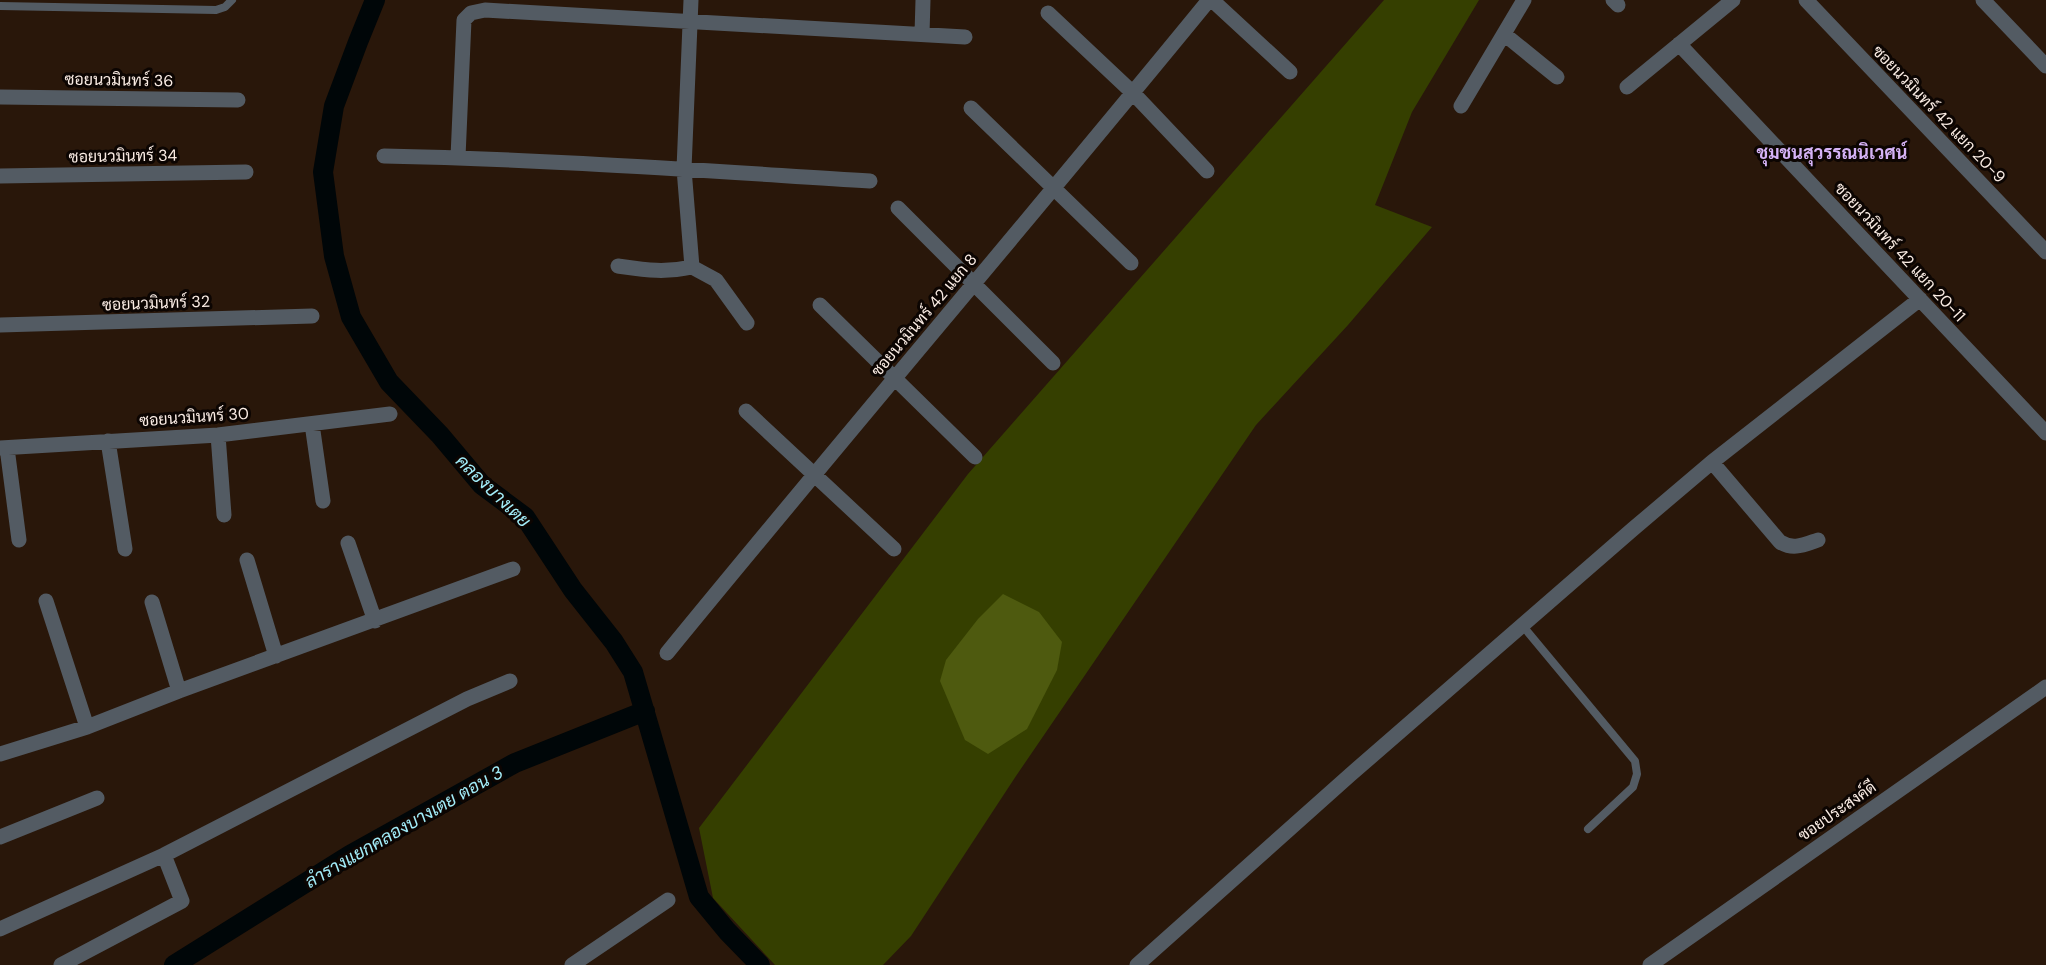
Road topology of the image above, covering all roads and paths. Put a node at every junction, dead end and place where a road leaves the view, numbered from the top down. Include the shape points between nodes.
1 (232, 0) edge
2 (692, 0) edge
3 (923, 0) edge
4 (1210, 0) edge
5 (1524, 0) edge
6 (1733, 0) edge
7 (1806, 0) edge
8 (1983, 0) edge
9 (0, 6) edge
10 (1048, 12) dead end
11 (692, 21) junction
12 (922, 34) junction
13 (1504, 34) junction
14 (965, 37) dead end
15 (1679, 44) junction
16 (2044, 60) edge
17 (1290, 72) dead end
18 (1557, 77) dead end
19 (1627, 87) dead end
20 (1133, 93) junction
21 (0, 97) edge
22 (238, 100) dead end
23 (1461, 106) dead end
24 (971, 108) dead end
25 (384, 156) dead end
26 (458, 157) junction
27 (684, 169) junction
28 (1207, 171) dead end
29 (246, 172) dead end
30 (0, 176) edge
31 (870, 182) dead end
32 (1054, 187) junction
33 (898, 208) dead end
34 (2046, 252) edge
35 (1131, 263) dead end
36 (618, 266) dead end
37 (692, 267) junction
38 (974, 284) junction
39 (1920, 299) junction
40 (820, 305) dead end
41 (312, 316) dead end
42 (747, 323) dead end
43 (0, 325) edge
44 (1053, 363) dead end
45 (895, 377) junction
46 (746, 411) dead end
47 (390, 414) dead end
48 (312, 424) junction
49 (2046, 433) edge
50 (218, 435) junction
51 (108, 441) junction
52 (4, 448) edge
53 (975, 457) dead end
54 (1712, 462) junction
55 (814, 473) junction
56 (323, 501) dead end
57 (224, 514) dead end
58 (19, 540) dead end
59 (1818, 540) dead end
60 (348, 543) dead end
61 (125, 549) dead end
62 (894, 549) dead end
63 (247, 560) dead end
64 (513, 569) dead end
65 (46, 601) dead end
66 (152, 602) dead end
67 (375, 621) junction
68 (1522, 625) junction
69 (667, 653) dead end
70 (276, 656) junction
71 (510, 681) dead end
72 (2046, 687) edge
73 (179, 691) junction
74 (87, 727) junction
75 (0, 754) edge
76 (97, 798) dead end
77 (1588, 829) dead end
78 (0, 837) edge
79 (164, 855) junction
80 (668, 900) dead end
81 (0, 929) edge
82 (61, 965) edge
83 (572, 965) edge
84 (1137, 965) edge
85 (1650, 965) edge

1 - 9 lane via 216,10
2 - 11 street
3 - 12 street
4 - 17 street
4 - 20 street, ซอยนวมินทร์ 42 แยก 8
5 - 13 street
6 - 15 street
7 - 34 street, ซอยนวมินทร์ 42 แยก 20-9
8 - 16 street
10 - 20 street
11 - 12 street
11 - 26 street via 485,10 471,13 464,20
11 - 27 street
12 - 14 street
13 - 18 street
13 - 23 street
15 - 19 street
15 - 39 street, ซอยนวมินทร์ 42 แยก 20-11
20 - 28 street
20 - 32 street, ซอยนวมินทร์ 42 แยก 8
21 - 22 street, ซอยนวมินทร์ 36
24 - 32 street
25 - 26 street
26 - 27 street
27 - 31 street
27 - 37 street
29 - 30 street, ซอยนวมินทร์ 34
32 - 35 street
32 - 38 street, ซอยนวมินทร์ 42 แยก 8
33 - 38 street
36 - 37 street via 654,272
37 - 42 street via 716,280
38 - 44 street
38 - 45 street, ซอยนวมินทร์ 42 แยก 8
39 - 49 street, ซอยนวมินทร์ 42 แยก 20-11
39 - 54 street
40 - 45 street
41 - 43 street, ซอยนวมินทร์ 32
45 - 53 street
45 - 55 street, ซอยนวมินทร์ 42 แยก 8
46 - 55 street
47 - 48 street, ซอยนวมินทร์ 30
48 - 50 street, ซอยนวมินทร์ 30
48 - 56 street
50 - 51 street, ซอยนวมินทร์ 30
50 - 57 street
51 - 52 street, ซอยนวมินทร์ 30
51 - 61 street
52 - 58 street
54 - 59 street via 1780,542 1796,547
54 - 68 street
55 - 62 street
55 - 69 street, ซอยนวมินทร์ 42 แยก 8
60 - 67 street
63 - 70 street
64 - 67 street
65 - 74 street
66 - 73 street
67 - 70 street
68 - 77 lane via 1635,761 1633,787
68 - 84 street
70 - 73 street
71 - 79 street via 467,699
72 - 85 street, ซอยประสงค์ดี
73 - 74 street
74 - 75 street
76 - 78 street
79 - 81 street
79 - 82 street via 182,901
80 - 83 street

